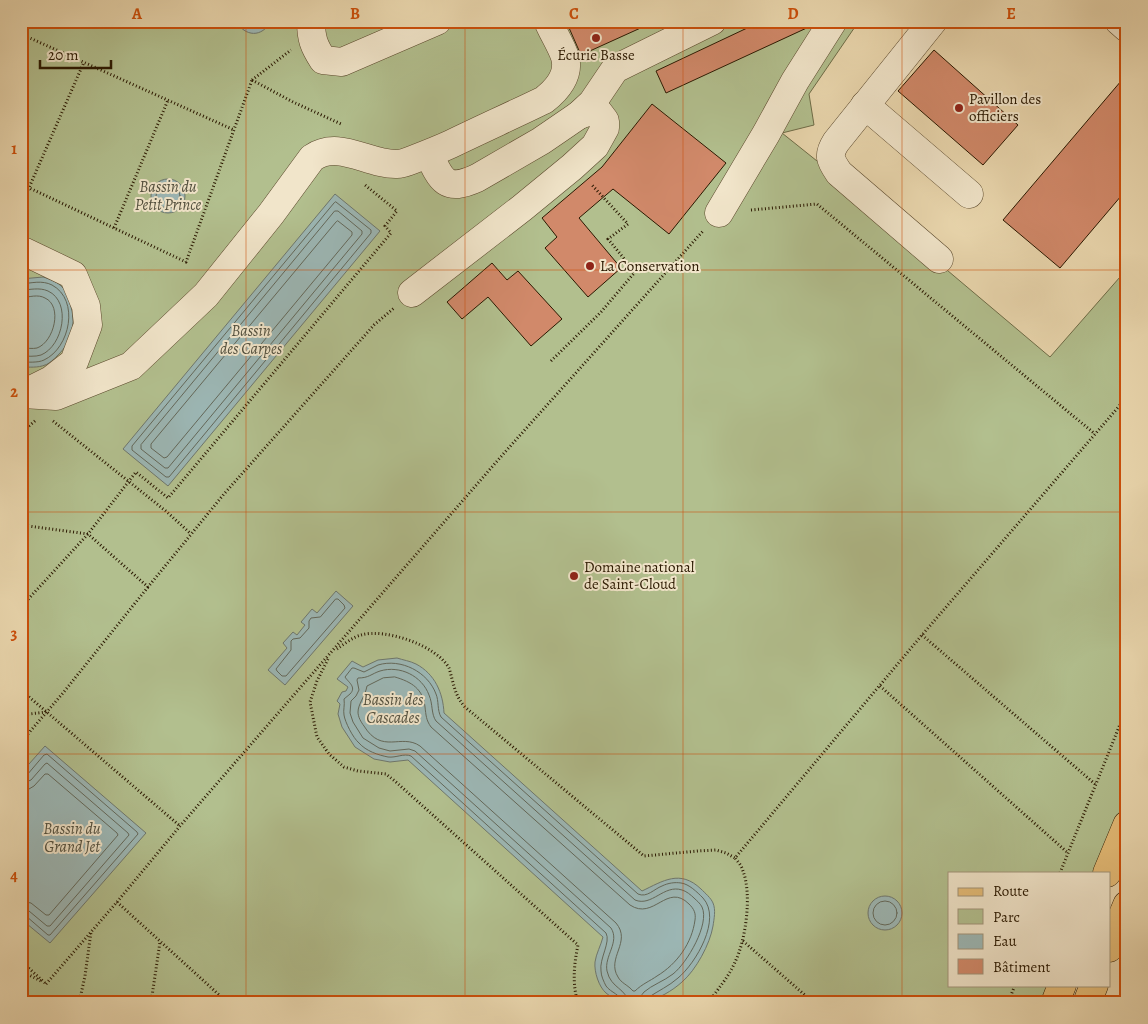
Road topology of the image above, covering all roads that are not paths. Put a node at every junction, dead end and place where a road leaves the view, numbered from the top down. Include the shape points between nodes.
1 (437, 21) edge
2 (548, 21) edge
3 (712, 21) edge
4 (833, 21) edge
5 (933, 21) edge
6 (1119, 21) edge
7 (311, 28) edge
8 (1127, 28) edge
9 (865, 105) junction
10 (579, 115) junction
11 (429, 154) junction
12 (969, 194) dead end
13 (719, 213) road end
14 (21, 250) edge
15 (939, 259) dead end
16 (412, 294) road end
17 (22, 395) edge
18 (1127, 825) edge
19 (1107, 872) edge
20 (1127, 905) edge
21 (1110, 946) edge
22 (1062, 986) edge
23 (1094, 986) edge
24 (1055, 1003) edge
25 (1087, 1003) edge

1 - 7 street via 342,62 324,60 314,47
2 - 11 street via 565,57 566,69 554,92 544,100
3 - 10 street via 615,69 592,104
4 - 13 street via 794,81
5 - 9 street
6 - 8 street
9 - 12 street
9 - 15 street via 832,148 832,162 839,173
10 - 11 street via 541,141 466,183 452,185 444,180 437,173
10 - 16 street via 594,110 605,121 605,128 595,146
11 - 17 street via 399,165 384,164 349,153 320,153 312,158 206,295 131,366 56,396
14 - 17 street via 72,275 86,306 88,325 74,362 51,380
18 - 19 main road
20 - 21 main road
22 - 24 main road
23 - 25 main road

